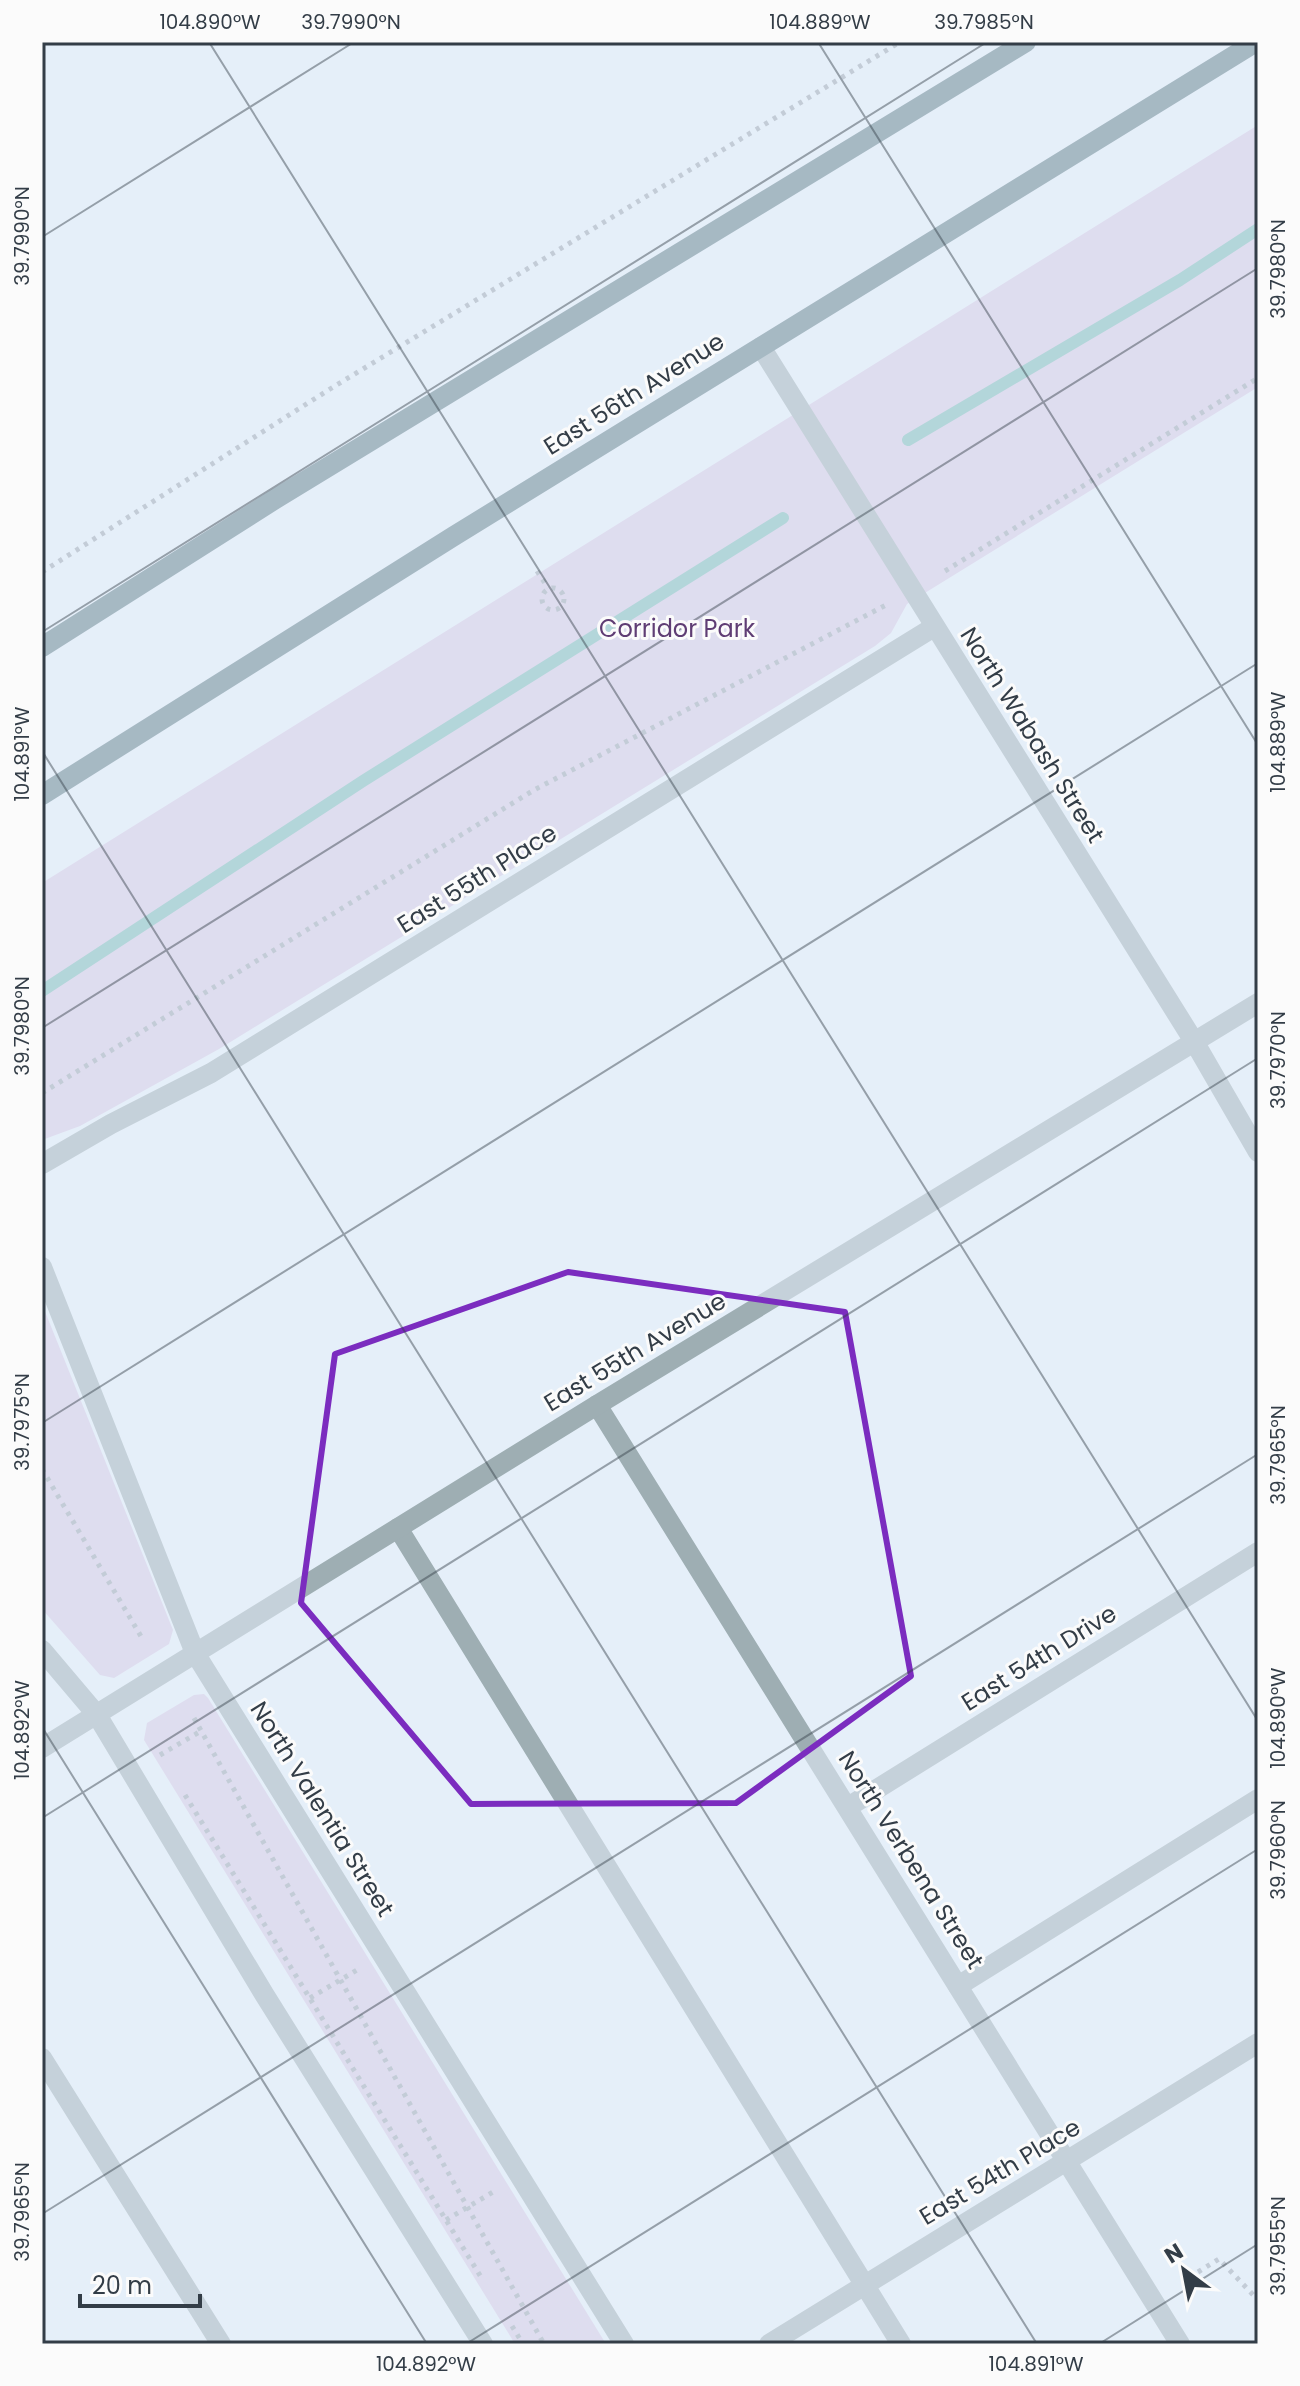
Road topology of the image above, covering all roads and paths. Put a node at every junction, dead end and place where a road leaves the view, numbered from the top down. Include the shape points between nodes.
1 (900, 42) edge
2 (1026, 42) edge
3 (1256, 42) edge
4 (761, 347) junction
5 (1258, 378) edge
6 (537, 571) dead end
7 (945, 571) dead end
8 (42, 572) edge
9 (548, 588) junction
10 (889, 603) dead end
11 (934, 627) junction
12 (42, 647) edge
13 (42, 795) edge
14 (1258, 1003) edge
15 (1195, 1043) junction
16 (42, 1093) edge
17 (1258, 1152) edge
18 (42, 1164) edge
19 (42, 1267) edge
20 (597, 1405) junction
21 (42, 1469) edge
22 (398, 1528) junction
23 (1258, 1552) edge
24 (142, 1638) dead end
25 (42, 1650) edge
26 (195, 1653) junction
27 (97, 1715) junction
28 (194, 1718) dead end
29 (209, 1726) dead end
30 (201, 1731) junction
31 (152, 1743) dead end
32 (42, 1748) edge
33 (160, 1755) junction
34 (169, 1769) dead end
35 (177, 1782) dead end
36 (1258, 1799) edge
37 (848, 1807) junction
38 (366, 1964) dead end
39 (339, 1980) junction
40 (958, 1986) junction
41 (310, 1998) junction
42 (1258, 2043) edge
43 (42, 2058) edge
44 (1067, 2161) junction
45 (503, 2186) dead end
46 (468, 2208) junction
47 (446, 2220) junction
48 (1198, 2272) dead end
49 (484, 2282) dead end
50 (865, 2285) junction
51 (1258, 2300) edge
52 (507, 2319) dead end
53 (221, 2344) edge
54 (483, 2344) edge
55 (523, 2344) edge
56 (544, 2344) edge
57 (624, 2344) edge
58 (769, 2344) edge
59 (901, 2344) edge
60 (1180, 2344) edge

1 - 8 path via 317,396
2 - 12 main road
3 - 4 main road, East 56th Avenue
4 - 11 street, North Wabash Street
4 - 13 main road, East 56th Avenue
5 - 7 path
6 - 9 path
9 - 9 path via 562,591 561,608 549,610 544,605
10 - 16 path via 534,790
11 - 15 street, North Wabash Street
11 - 18 street, East 55th Place via 211,1073
14 - 15 street, East 55th Avenue
15 - 17 street, North Wabash Street
15 - 20 street, East 55th Avenue
19 - 26 street, North Valentia Street
20 - 22 street, East 55th Avenue
20 - 37 street, North Verbena Street
21 - 24 path
22 - 26 street, East 55th Avenue
22 - 50 street
23 - 37 street, East 54th Drive
25 - 27 street
26 - 27 street, East 55th Avenue
26 - 57 street, North Valentia Street
27 - 32 street, East 55th Avenue
27 - 54 street
28 - 30 path
29 - 30 path
30 - 33 path
30 - 39 path
31 - 33 path
33 - 34 path
35 - 41 path
36 - 40 street
37 - 40 street, North Verbena Street
38 - 39 path
39 - 41 path
39 - 46 path
40 - 44 street, North Verbena Street
41 - 47 path
42 - 44 street, East 54th Place
43 - 53 street
44 - 50 street, East 54th Place
44 - 60 street, North Verbena Street
45 - 46 path
46 - 47 path
46 - 56 path
47 - 49 path
48 - 51 path via 1219,2259
50 - 58 street, East 54th Place
50 - 59 street
52 - 55 path

